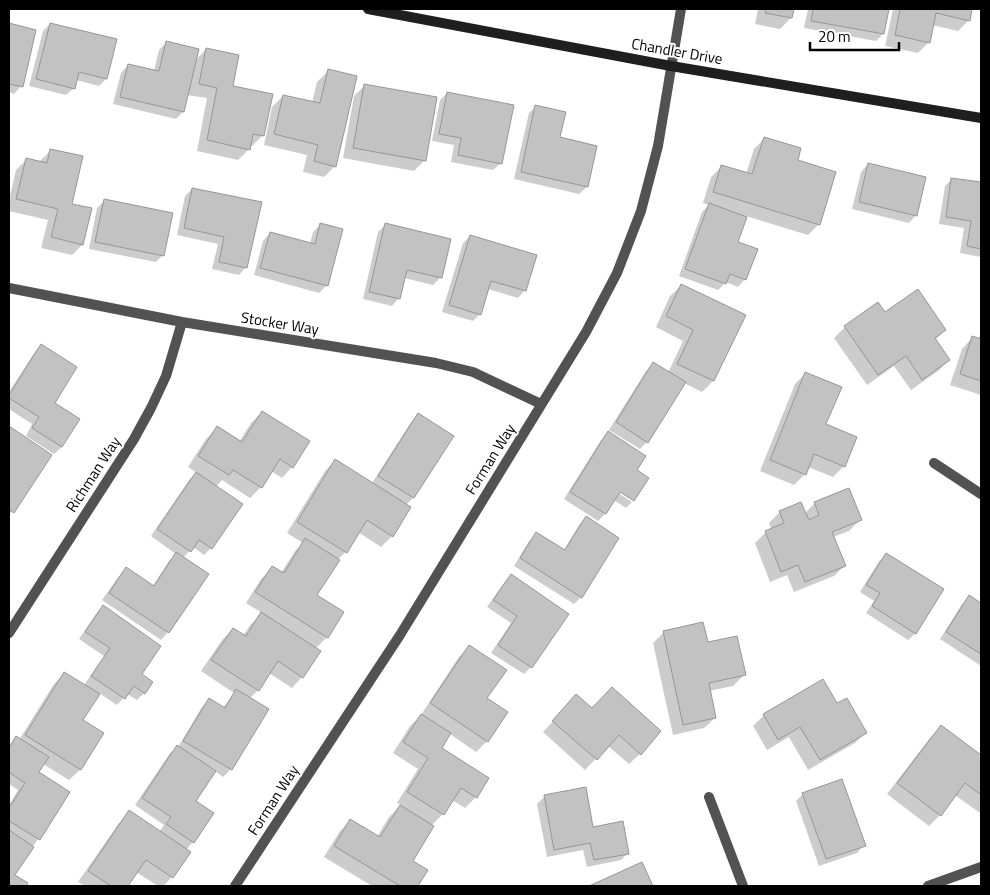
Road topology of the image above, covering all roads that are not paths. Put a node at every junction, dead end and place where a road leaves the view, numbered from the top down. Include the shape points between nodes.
1 (368, 9) edge
2 (681, 9) edge
3 (671, 66) junction
4 (981, 118) edge
5 (9, 288) edge
6 (182, 322) junction
7 (541, 404) junction
8 (934, 462) dead end
9 (981, 494) edge
10 (9, 633) edge
11 (708, 797) dead end
12 (981, 867) edge
13 (235, 886) edge
14 (743, 886) edge
15 (928, 886) edge

1 - 3 street, Chandler Drive
2 - 3 street, Forman Way
3 - 4 street, Chandler Drive
3 - 7 street, Forman Way via 658,146 641,211 617,273 586,332
5 - 6 street, Stocker Way
6 - 7 street, Stocker Way via 436,363 473,372
6 - 10 street, Richman Way via 166,376 142,424
7 - 13 street, Forman Way via 400,635
8 - 9 street
11 - 14 street
12 - 15 street

